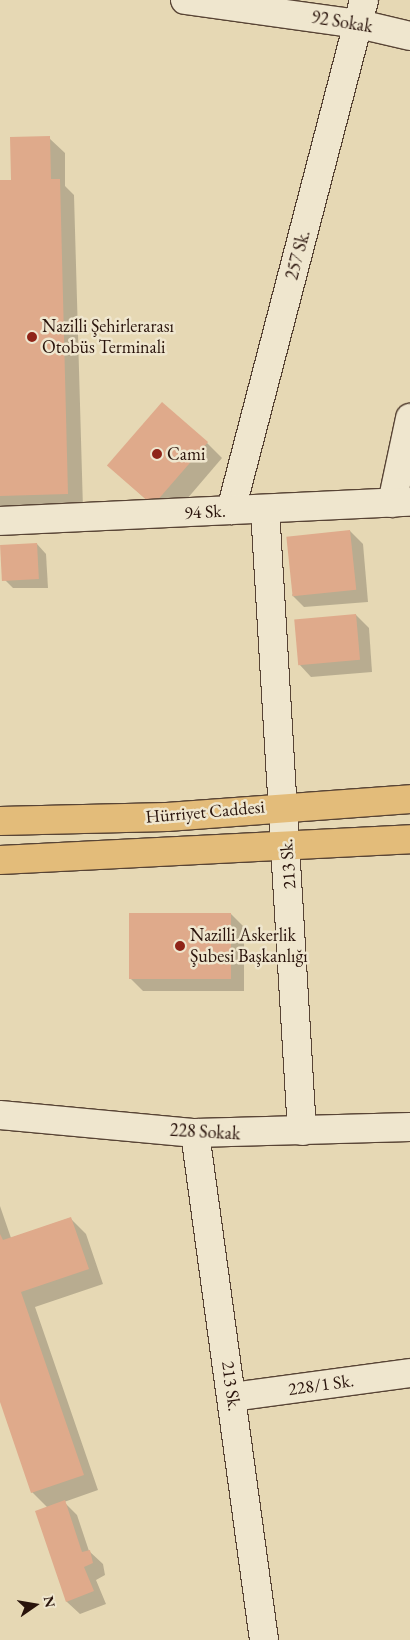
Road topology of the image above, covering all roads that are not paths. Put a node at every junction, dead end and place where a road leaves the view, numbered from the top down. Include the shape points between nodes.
1 (185, 0) edge
2 (214, 2) edge
3 (362, 12) edge
4 (410, 36) edge
5 (410, 418) edge
6 (401, 502) edge
7 (265, 509) junction
8 (231, 510) junction
9 (0, 521) edge
10 (410, 800) edge
11 (281, 806) junction
12 (0, 821) edge
13 (410, 839) edge
14 (287, 842) junction
15 (0, 860) edge
16 (0, 1115) edge
17 (410, 1127) edge
18 (302, 1131) junction
19 (195, 1133) junction
20 (410, 1373) edge
21 (232, 1397) junction
22 (264, 1640) edge

1 - 2 street, 92 Sokak
2 - 3 street, 92 Sokak
3 - 4 street, 92 Sokak
3 - 8 street, 257 Sk.
5 - 6 street
6 - 7 street, 94 Sk.
7 - 8 street, 94 Sk.
7 - 11 street, 213 Sk.
8 - 9 street, 94 Sk.
10 - 11 main road, Hürriyet Caddesi
11 - 12 main road, Hürriyet Caddesi via 167,817
11 - 14 street, 213 Sk.
13 - 14 main road, Hürriyet Caddesi
14 - 15 main road, Hürriyet Caddesi
14 - 18 street, 213 Sk.
16 - 19 street, 228 Sokak
17 - 18 street, 228 Sokak
18 - 19 street, 228 Sokak
19 - 21 street, 213 Sk.
20 - 21 street, 228/1 Sk.
21 - 22 street, 213 Sk.

